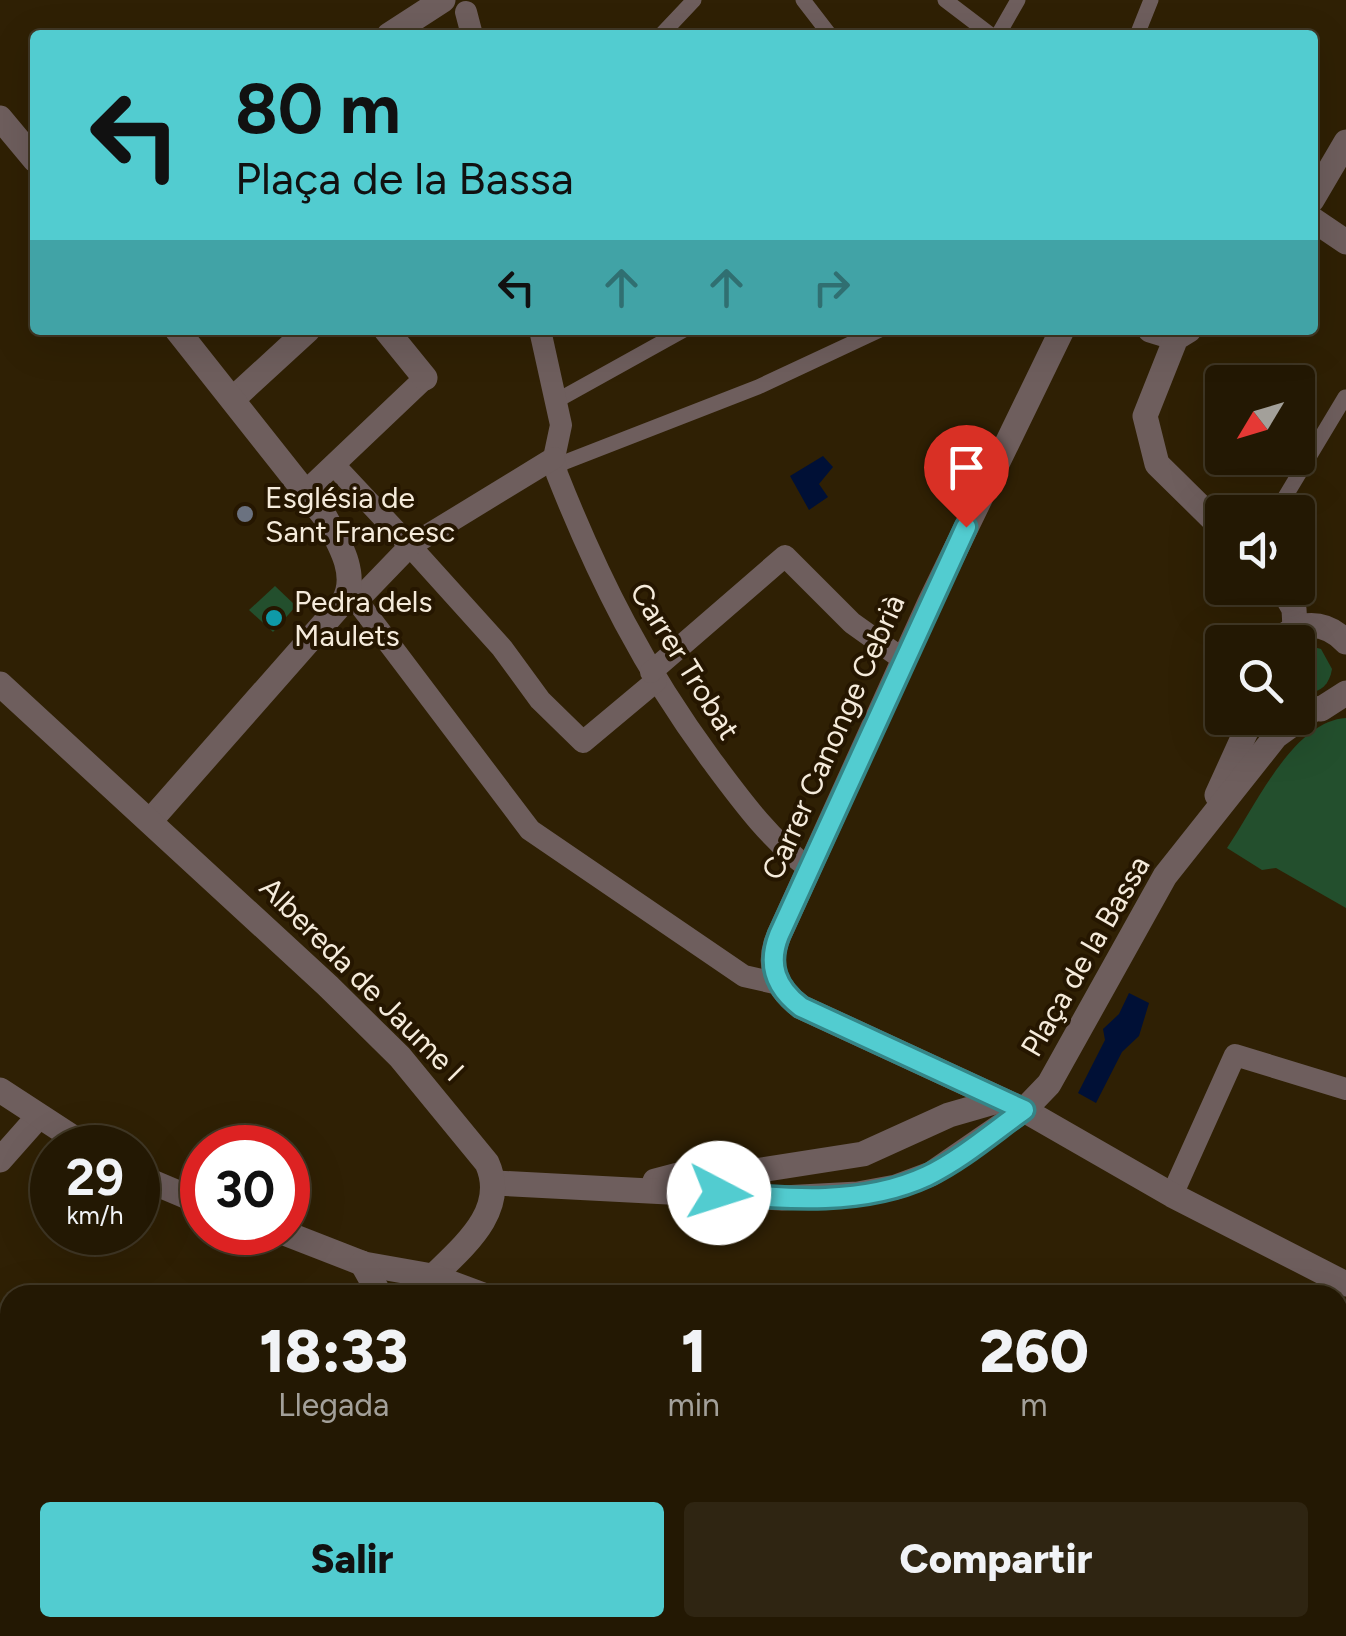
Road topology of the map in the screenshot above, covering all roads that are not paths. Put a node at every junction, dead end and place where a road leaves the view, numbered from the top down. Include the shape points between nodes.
1 (694, 0) edge
2 (803, 0) edge
3 (945, 0) edge
4 (1018, 0) edge
5 (1152, 0) edge
6 (426, 4) edge
7 (399, 30) edge
8 (666, 30) edge
9 (826, 30) edge
10 (987, 30) edge
11 (997, 30) edge
12 (1139, 30) edge
13 (0, 118) edge
14 (1346, 142) edge
15 (30, 154) edge
16 (1318, 190) edge
17 (1318, 222) edge
18 (1346, 242) edge
19 (181, 335) edge
20 (303, 335) edge
21 (390, 335) edge
22 (541, 335) edge
23 (675, 335) edge
24 (869, 335) edge
25 (1060, 335) edge
26 (1183, 335) edge
27 (425, 378) joint
28 (1346, 397) edge
29 (234, 398) junction
30 (558, 400) junction
31 (554, 462) junction
32 (334, 466) junction
33 (306, 491) junction
34 (1286, 495) edge
35 (1205, 512) edge
36 (410, 546) junction
37 (352, 598) junction
38 (1315, 628) edge
39 (1343, 638) edge
40 (904, 660) junction
41 (654, 677) junction
42 (1346, 693) edge
43 (4, 696) edge
44 (1315, 707) edge
45 (1244, 735) edge
46 (1277, 735) edge
47 (150, 820) junction
48 (1201, 832) junction
49 (809, 868) junction
50 (779, 984) junction
51 (1346, 1089) edge
52 (0, 1090) edge
53 (1013, 1105) junction
54 (39, 1116) junction
55 (53, 1125) edge
56 (0, 1160) edge
57 (496, 1183) junction
58 (628, 1188) junction
59 (1172, 1195) junction
60 (310, 1243) edge
61 (362, 1263) junction
62 (1346, 1284) edge
63 (374, 1285) edge
64 (420, 1285) edge
65 (424, 1285) edge

1 - 8 lane
2 - 9 lane
3 - 10 lane
4 - 11 lane
5 - 12 lane
6 - 7 street
13 - 15 street
14 - 16 street
17 - 18 street
19 - 29 street
20 - 29 street
21 - 27 street
22 - 30 street
23 - 30 lane
24 - 31 lane via 758,387
25 - 40 street, Carrer Canonge Cebrià
26 - 35 street via 1145,416 1164,472
27 - 32 street
28 - 34 lane
29 - 33 street
30 - 31 street via 561,439
31 - 36 street
31 - 41 street, Carrer Trobat via 608,596
32 - 33 street
32 - 36 street
33 - 37 street via 340,547
36 - 37 street
36 - 41 street via 583,742
37 - 47 street
37 - 50 street via 530,830 750,980
38 - 39 street via 1324,626
40 - 41 street via 852,623 785,556
40 - 49 street, Carrer Canonge Cebrià
41 - 49 street, Carrer Trobat via 754,816
42 - 44 street via 1334,704
43 - 47 street, Albereda de Jaume I
45 - 48 street
46 - 48 street
47 - 57 street, Albereda de Jaume I via 400,1058 463,1128
48 - 53 street, Plaça de la Bassa via 1166,876 1064,1064
49 - 50 street, Carrer Canonge Cebrià via 774,948
50 - 53 street via 817,1016
51 - 59 street via 1236,1055
52 - 54 street
53 - 58 street via 949,1114 864,1154 761,1170 693,1171
53 - 58 street, Plaça de la Bassa via 931,1174 896,1187 809,1198
53 - 59 street
54 - 55 street
54 - 56 street
57 - 58 street
57 - 65 street via 474,1234
59 - 62 street
60 - 61 street
61 - 63 street
61 - 64 street

